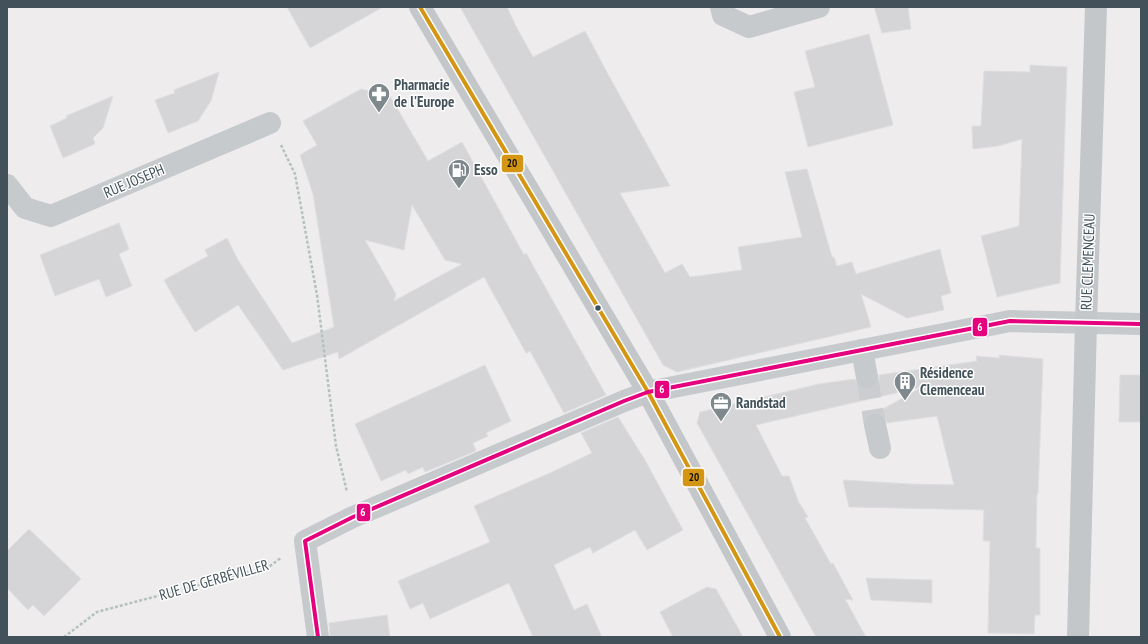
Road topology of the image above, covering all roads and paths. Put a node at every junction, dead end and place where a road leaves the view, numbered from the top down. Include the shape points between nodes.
1 (420, 7) edge
2 (721, 7) edge
3 (819, 7) edge
4 (1096, 7) edge
5 (270, 123) joint
6 (7, 184) edge
7 (1086, 322) junction
8 (1141, 324) edge
9 (862, 350) junction
10 (867, 377) tunnel mouth
11 (648, 392) junction
12 (875, 425) tunnel mouth
13 (880, 448) dead end
14 (353, 517) junction
15 (305, 541) junction
16 (64, 637) edge
17 (318, 637) edge
18 (780, 637) edge
19 (1078, 637) edge

1 - 11 main road
2 - 3 street via 723,15 749,27
4 - 7 main road, RUE CLEMENCEAU
5 - 6 street, RUE JOSEPH via 52,216 25,208
5 - 14 path via 295,174 317,295 336,446
7 - 8 street
7 - 9 street via 1010,321
7 - 19 main road, RUE CLEMENCEAU
9 - 10 street
9 - 11 street
11 - 14 street
11 - 18 main road
12 - 13 street
14 - 15 street
15 - 16 path, RUE DE GERBÉVILLER via 270,566 97,612
15 - 17 street

